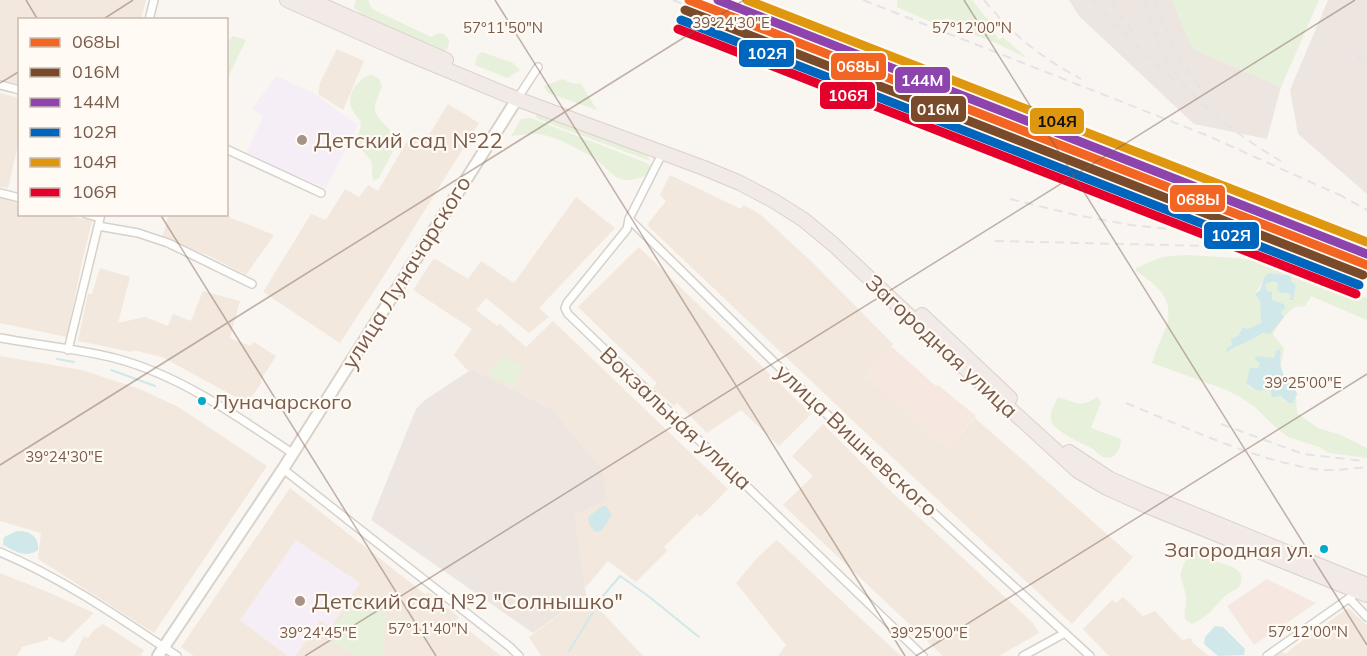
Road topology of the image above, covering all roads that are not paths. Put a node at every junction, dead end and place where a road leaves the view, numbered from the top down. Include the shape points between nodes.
1 (153, 0) edge
2 (286, 0) edge
3 (310, 0) edge
4 (149, 18) edge
5 (538, 67) dead end
6 (0, 85) edge
7 (18, 90) edge
8 (520, 95) junction
9 (228, 150) edge
10 (663, 152) junction
11 (0, 193) edge
12 (321, 193) dead end
13 (18, 198) edge
14 (100, 219) edge
15 (629, 219) junction
16 (252, 284) dead end
17 (0, 338) edge
18 (68, 350) junction
19 (292, 453) junction
20 (283, 469) junction
21 (0, 552) edge
22 (1362, 591) edge
23 (1367, 617) edge
24 (1065, 633) junction
25 (161, 652) edge
26 (177, 656) edge
27 (519, 656) edge
28 (923, 656) edge
29 (1023, 656) edge
30 (1090, 656) edge
31 (1267, 656) edge

1 - 4 street
2 - 8 highway via 404,52
3 - 8 highway
5 - 8 street
6 - 7 street
8 - 10 highway, Загородная улица
8 - 19 street, улица Луначарского
8 - 22 highway, Загородная улица via 689,152 778,194 808,213 857,254 1083,463 1110,479
9 - 12 street
10 - 15 street, Вокзальная улица
10 - 22 highway, Загородная улица via 746,186 804,220 1046,444 1084,474 1147,506
11 - 13 street
14 - 16 street via 168,243
14 - 18 street
15 - 24 street, улица Вишневского via 843,429
15 - 28 street, Вокзальная улица via 627,229 567,303 568,314
17 - 18 street
18 - 19 street via 145,368 202,394
19 - 20 street, улица Луначарского
20 - 25 street, улица Луначарского
20 - 27 street
21 - 25 street via 35,567 115,614
22 - 23 street
22 - 31 street
24 - 29 street
24 - 30 street, улица Вишневского
25 - 26 street

